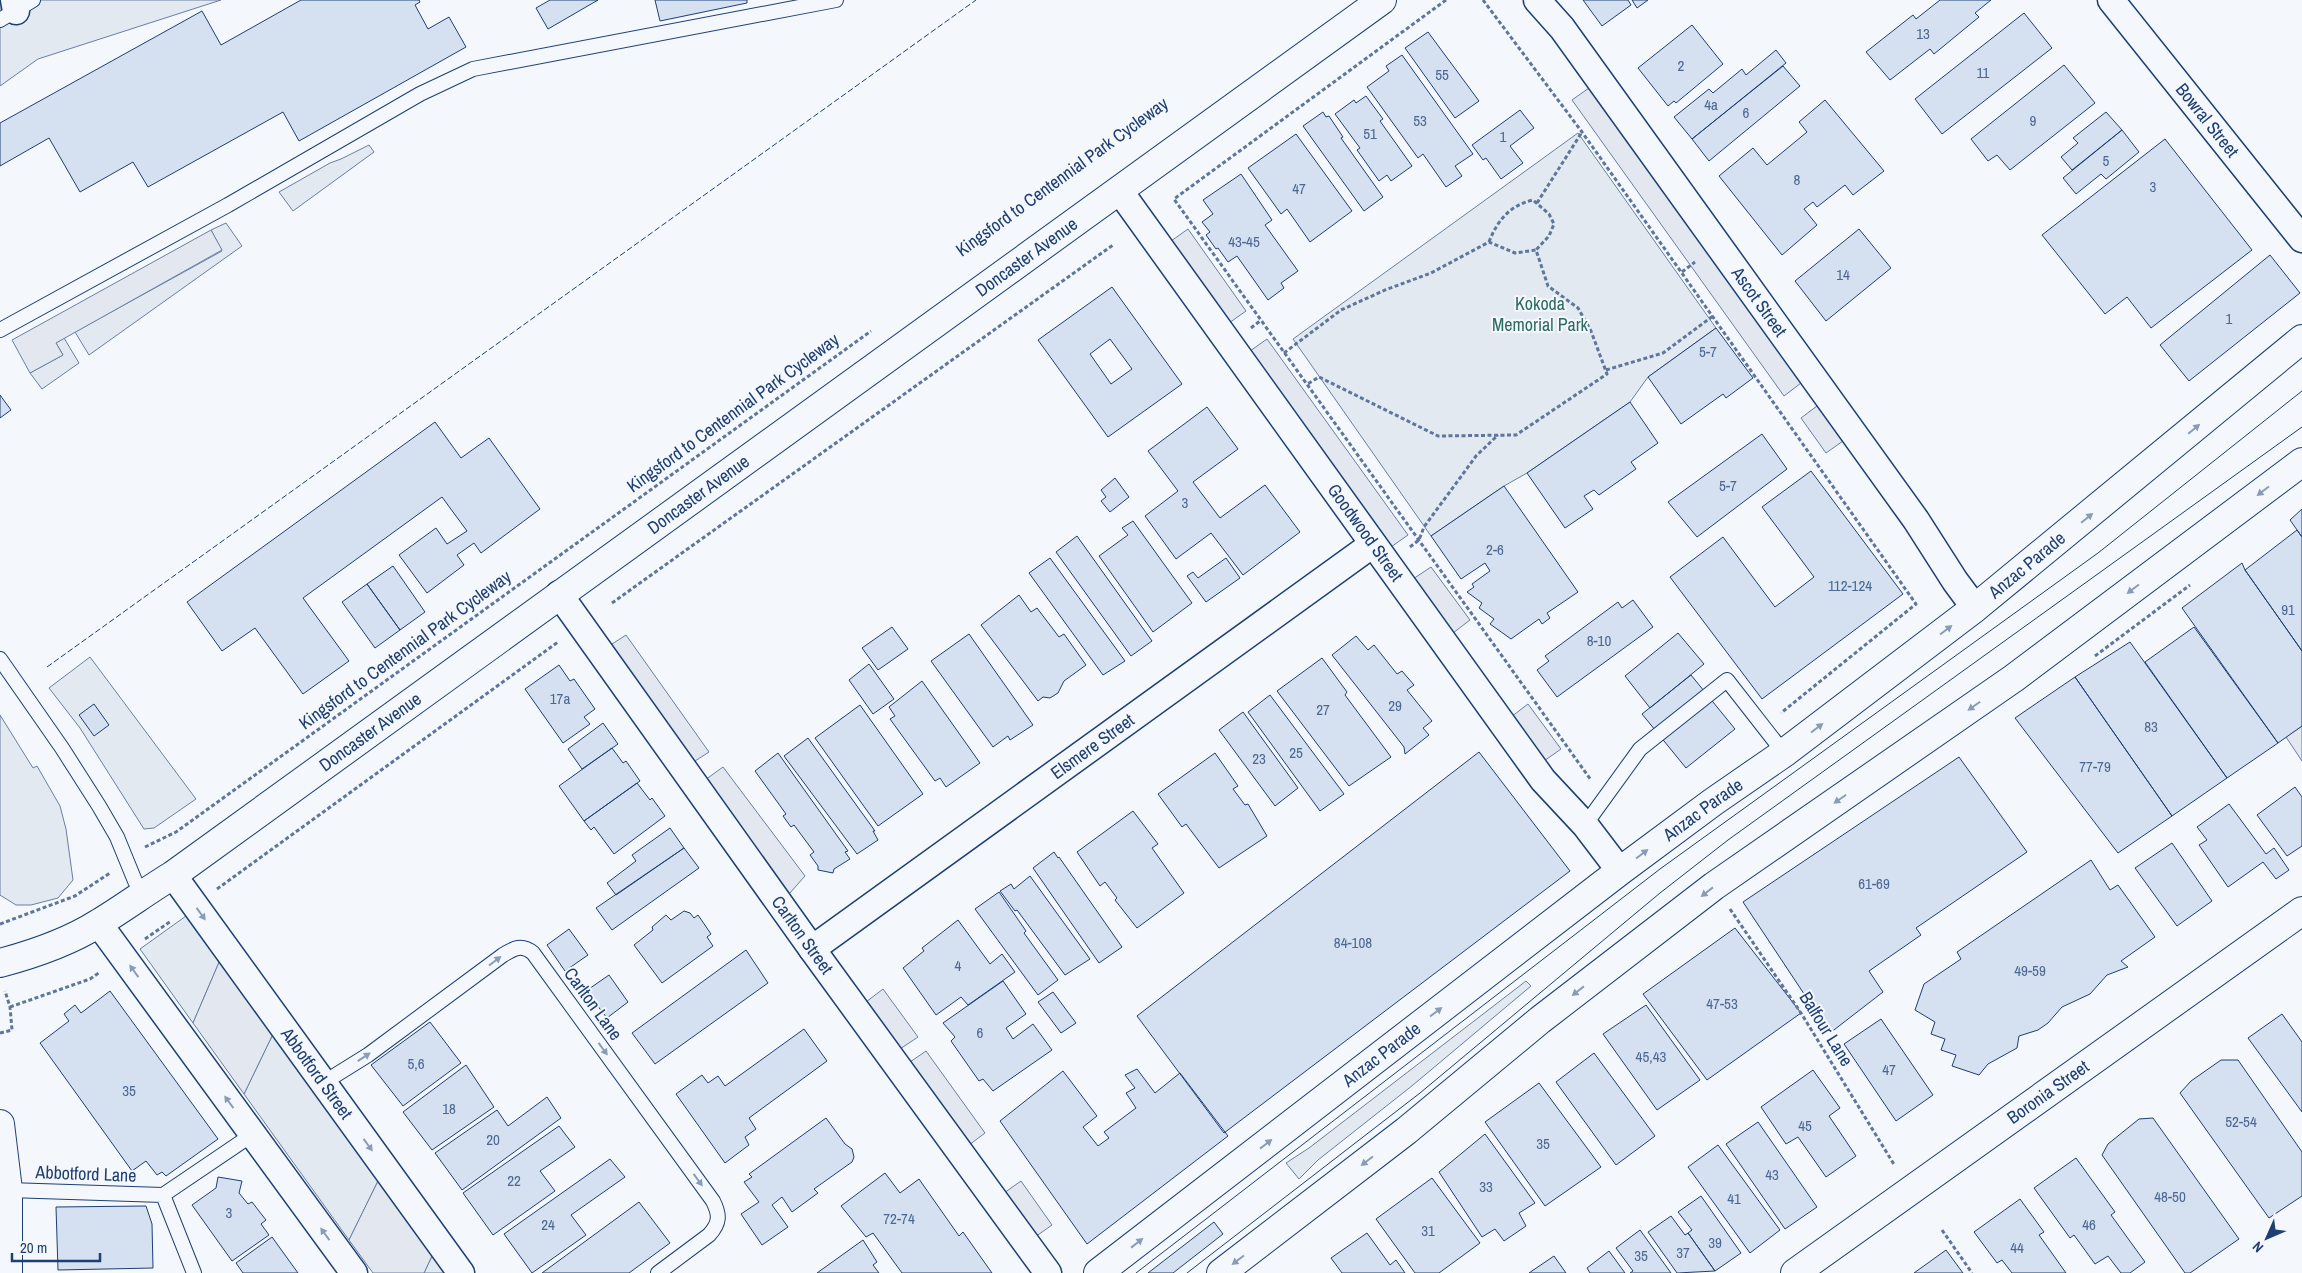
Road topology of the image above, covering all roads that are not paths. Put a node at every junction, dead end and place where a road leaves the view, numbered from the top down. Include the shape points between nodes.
1 (836, 0) edge
2 (1382, 0) edge
3 (1538, 0) edge
4 (2111, 0) edge
5 (1119, 190) junction
6 (2302, 239) edge
7 (0, 330) edge
8 (2302, 339) edge
9 (2302, 462) edge
10 (1381, 554) junction
11 (559, 594) junction
12 (1975, 608) junction
13 (0, 659) edge
14 (1784, 753) junction
15 (1585, 825) junction
16 (1620, 871) junction
17 (173, 875) junction
18 (143, 894) junction
19 (2302, 911) edge
20 (98, 924) junction
21 (812, 949) junction
22 (0, 963) edge
23 (323, 1083) junction
24 (0, 1124) edge
25 (253, 1134) junction
26 (8, 1190) junction
27 (163, 1195) junction
28 (8, 1273) edge
29 (194, 1273) edge
30 (354, 1273) edge
31 (460, 1273) edge
32 (658, 1273) edge
33 (1048, 1273) edge
34 (1098, 1273) edge
35 (1221, 1273) edge
36 (1795, 1273) edge

1 - 7 lane via 473,69 420,94 228,205
2 - 5 main road, Doncaster Avenue
3 - 12 street, Ascot Street via 1568,35 1900,498
4 - 6 street, Bowral Street
5 - 10 street, Goodwood Street
5 - 11 main road, Doncaster Avenue
12 -> 8 main road, Anzac Parade
9 -> 35 main road via 2014,678 1714,886 1540,1020 1406,1131
10 - 15 street, Goodwood Street via 1543,780
10 - 21 street, Elsmere Street
11 - 17 main road, Doncaster Avenue
11 - 21 street, Carlton Street
14 -> 12 main road, Anzac Parade
13 - 18 lane via 99,806
14 - 15 lane via 1727,680 1640,749
16 -> 14 main road, Anzac Parade
15 - 16 street, Goodwood Street
34 -> 16 main road, Anzac Parade
17 - 18 main road, Doncaster Avenue
17 -> 23 street, Abbotford Street
18 - 20 main road, Doncaster Avenue
19 - 36 main road, Boronia Street
20 - 22 main road, Doncaster Avenue via 43,950
25 -> 20 street
21 - 33 street, Carlton Street
23 -> 31 street, Abbotford Street
23 -> 32 lane, Carlton Lane via 368,1055 503,955 519,947 526,948 533,953 717,1210 716,1228
24 - 26 main road
25 - 27 lane
30 -> 25 street
26 - 27 lane, Abbotford Lane
26 - 28 main road
27 - 29 lane

